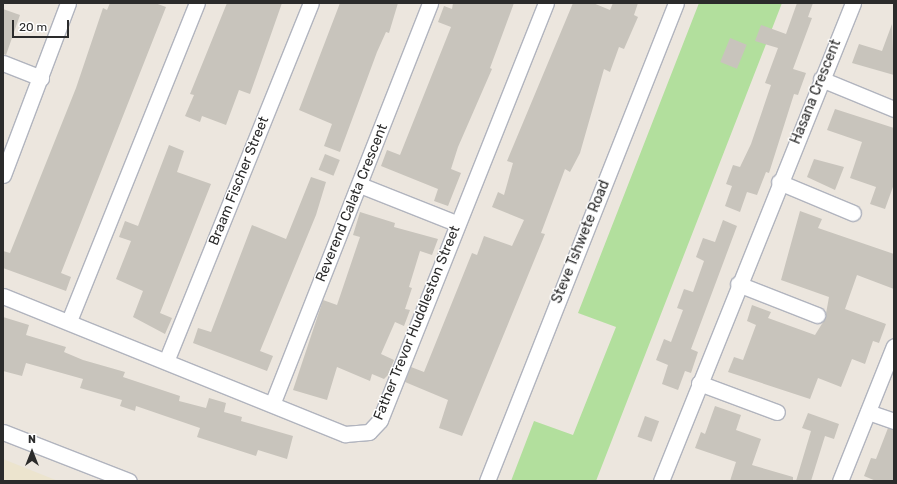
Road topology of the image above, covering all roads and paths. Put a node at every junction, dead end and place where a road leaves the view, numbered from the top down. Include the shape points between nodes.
1 (68, 3) edge
2 (197, 3) edge
3 (311, 3) edge
4 (430, 3) edge
5 (546, 3) edge
6 (676, 3) edge
7 (853, 3) edge
8 (3, 63) edge
9 (41, 78) junction
10 (821, 79) junction
11 (894, 109) edge
12 (3, 175) edge
13 (780, 182) junction
14 (360, 185) junction
15 (853, 213) dead end
16 (456, 223) junction
17 (738, 284) junction
18 (3, 296) edge
19 (817, 315) dead end
20 (69, 321) junction
21 (894, 346) edge
22 (166, 360) junction
23 (699, 382) junction
24 (273, 402) junction
25 (777, 412) dead end
26 (868, 412) junction
27 (894, 421) edge
28 (3, 432) edge
29 (129, 481) edge
30 (487, 481) edge
31 (661, 481) edge
32 (840, 481) edge

1 - 9 street
2 - 20 street
3 - 22 street, Braam Fischer Street
4 - 14 street, Reverend Calata Crescent
5 - 16 street, Father Trevor Huddleston Street
6 - 30 street, Steve Tshwete Road
7 - 10 street, Hasana Crescent
8 - 9 street
9 - 12 street
10 - 11 street
10 - 13 street, Hasana Crescent
13 - 15 street
13 - 17 street, Hasana Crescent
14 - 16 street
14 - 24 street, Reverend Calata Crescent
16 - 24 street, Father Trevor Huddleston Street via 376,427 363,434 346,434
17 - 19 street
17 - 23 street, Hasana Crescent
18 - 20 street, Father Trevor Huddleston Street
20 - 22 street, Father Trevor Huddleston Street
21 - 26 street
22 - 24 street, Father Trevor Huddleston Street
23 - 25 street
23 - 31 street, Hasana Crescent
26 - 27 street
26 - 32 street
28 - 29 street

